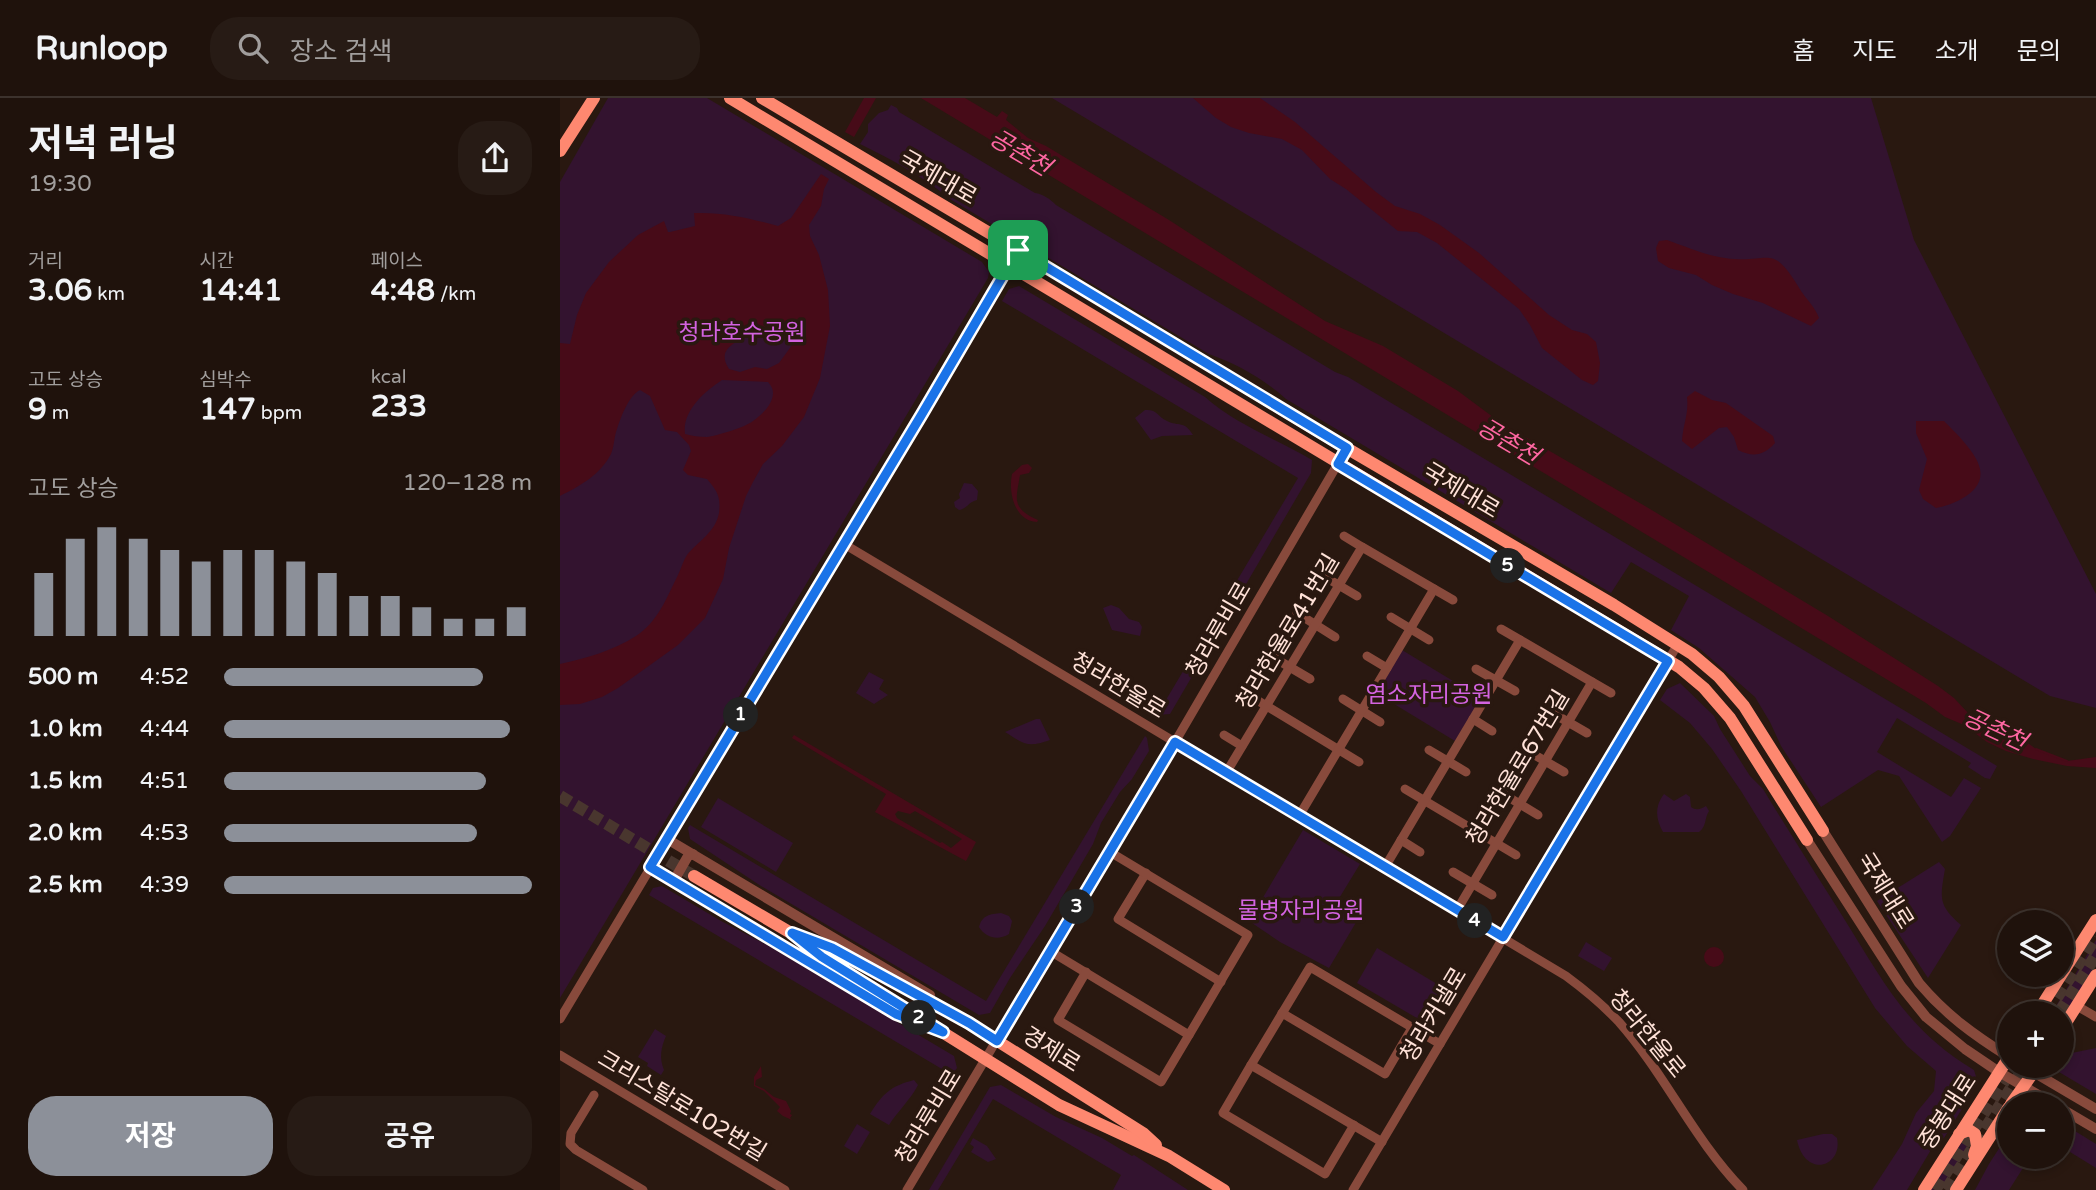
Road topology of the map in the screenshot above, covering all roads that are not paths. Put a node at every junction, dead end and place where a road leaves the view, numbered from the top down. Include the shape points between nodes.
1 (588, 98) edge
2 (594, 98) edge
3 (730, 98) edge
4 (762, 98) edge
5 (580, 117) junction
6 (560, 151) edge
7 (1018, 250) junction
8 (1009, 266) junction
9 (1347, 448) junction
10 (1338, 464) junction
11 (1344, 536) dead end
12 (844, 544) junction
13 (1362, 547) junction
14 (1320, 574) dead end
15 (1339, 585) junction
16 (1434, 589) junction
17 (1357, 596) dead end
18 (1453, 600) dead end
19 (1297, 613) dead end
20 (1391, 617) dead end
21 (1315, 625) junction
22 (1410, 629) junction
23 (1501, 629) dead end
24 (1335, 636) dead end
25 (1429, 640) dead end
26 (1520, 640) junction
27 (1678, 644) junction
28 (1272, 656) dead end
29 (1367, 656) dead end
30 (1668, 661) junction
31 (1290, 667) junction
32 (1387, 668) junction
33 (1476, 669) dead end
34 (1310, 679) dead end
35 (1496, 680) junction
36 (1592, 682) junction
37 (1515, 691) dead end
38 (1611, 693) dead end
39 (1247, 694) dead end
40 (1343, 699) dead end
41 (1266, 706) junction
42 (1362, 711) junction
43 (1549, 711) dead end
44 (1473, 719) junction
45 (1380, 722) dead end
46 (1568, 722) junction
47 (1492, 731) dead end
48 (1587, 733) dead end
49 (1224, 735) dead end
50 (1175, 742) junction
51 (1242, 746) junction
52 (1339, 749) junction
53 (1429, 750) dead end
54 (1526, 750) dead end
55 (1448, 761) junction
56 (1545, 761) junction
57 (1359, 762) dead end
58 (1466, 772) dead end
59 (1564, 772) dead end
60 (1226, 773) junction
61 (1405, 789) dead end
62 (1500, 792) dead end
63 (1424, 801) junction
64 (1520, 804) junction
65 (1538, 815) dead end
66 (1299, 816) junction
67 (1823, 831) joint
68 (667, 839) junction
69 (1807, 840) joint
70 (1401, 841) junction
71 (1496, 843) junction
72 (1110, 852) junction
73 (1420, 852) dead end
74 (693, 855) junction
75 (1516, 855) dead end
76 (650, 867) junction
77 (1385, 867) junction
78 (1453, 872) dead end
79 (1146, 873) junction
80 (694, 876) tunnel mouth
81 (1472, 883) junction
82 (678, 884) junction
83 (1492, 895) dead end
84 (1457, 910) junction
85 (2096, 920) edge
86 (792, 933) junction
87 (1503, 937) junction
88 (1051, 951) junction
89 (2074, 955) edge
90 (1086, 972) junction
91 (2096, 975) edge
92 (1221, 982) junction
93 (2077, 1006) junction
94 (2074, 1010) edge
95 (1282, 1013) junction
96 (2096, 1017) edge
97 (560, 1019) edge
98 (969, 1023) junction
99 (1412, 1028) junction
100 (943, 1032) junction
101 (1189, 1035) junction
102 (997, 1041) junction
103 (1440, 1044) junction
104 (1997, 1049) edge
105 (560, 1055) edge
106 (986, 1060) junction
107 (1251, 1065) junction
108 (1997, 1071) edge
109 (593, 1075) junction
110 (1997, 1075) edge
111 (2009, 1078) edge
112 (2027, 1078) edge
113 (2047, 1078) edge
114 (613, 1087) junction
115 (2023, 1087) junction
116 (2020, 1092) edge
117 (2032, 1092) edge
118 (594, 1095) junction
119 (2096, 1109) edge
120 (2074, 1116) edge
121 (1354, 1125) junction
122 (1997, 1126) edge
123 (2096, 1129) edge
124 (1959, 1134) junction
125 (1382, 1142) junction
126 (1169, 1156) junction
127 (1970, 1169) junction
128 (643, 1190) edge
129 (785, 1190) edge
130 (907, 1190) edge
131 (1224, 1190) edge
132 (1353, 1190) edge
133 (1743, 1190) edge
134 (1924, 1190) edge
135 (1956, 1190) edge

1 - 5 main road
2 - 5 main road
3 - 8 main road, 국제대로
4 - 7 main road, 국제대로
5 - 6 main road
7 - 8 street
7 - 9 main road, 국제대로
8 - 10 main road, 국제대로
8 - 12 street
9 - 10 street, 청라루비로
9 - 27 main road, 국제대로
10 - 30 main road, 국제대로
10 - 50 street, 청라루비로
11 - 13 street
12 - 50 street, 청라한울로
12 - 68 street
13 - 15 street, 청라한울로41번길
13 - 16 street, 청라한울로41번길
14 - 15 street
15 - 17 street
15 - 21 street, 청라한울로41번길
16 - 18 street, 청라한울로41번길
16 - 22 street
19 - 21 street
20 - 22 street
21 - 24 street
21 - 31 street, 청라한울로41번길
22 - 25 street
22 - 32 street
23 - 26 street, 청라한울로67번길
26 - 35 street
26 - 36 street, 청라한울로67번길
27 - 30 street, 청라커낼로
27 - 67 main road, 국제대로 via 1739,699
28 - 31 street
29 - 32 street
30 - 69 main road, 국제대로 via 1696,680 1722,707
30 - 87 street, 청라커낼로
31 - 34 street
31 - 41 street, 청라한울로41번길
32 - 42 street
33 - 35 street
35 - 37 street
35 - 44 street
36 - 38 street
36 - 46 street, 청라한울로67번길
39 - 41 street
40 - 42 street
41 - 51 street, 청라한울로41번길
41 - 52 street
42 - 45 street
42 - 52 street
43 - 46 street
44 - 47 street
44 - 55 street
46 - 48 street
46 - 56 street, 청라한울로67번길
49 - 51 street
50 - 60 street, 청라한울로
50 - 72 street, 청라루비로
51 - 60 street, 청라한울로41번길
52 - 57 street
52 - 66 street
53 - 55 street
54 - 56 street
55 - 58 street
55 - 63 street
56 - 59 street
56 - 64 street, 청라한울로67번길
60 - 66 street, 청라한울로
61 - 63 street
62 - 64 street
63 - 70 street
63 - 71 street
64 - 65 street
64 - 71 street, 청라한울로67번길
66 - 77 street, 청라한울로
67 - 104 street, 국제대로 via 1919,984 1958,1023
68 - 74 street
68 - 76 street
69 - 108 street, 국제대로 via 1915,1005 1936,1027
70 - 73 street
70 - 77 street
71 - 75 street
71 - 81 street, 청라한울로67번길
72 - 79 street
72 - 88 street, 청라루비로
74 - 82 street via 676,877
74 - 98 street
76 - 82 street
76 - 97 street
77 - 84 street, 청라한울로
78 - 81 street
79 - 92 street via 1248,935
79 - 92 street via 1118,919
80 - 86 main road, 경제로
81 - 83 street
81 - 84 street, 청라한울로67번길
82 - 100 street via 896,1014
84 - 87 street, 청라한울로
85 - 89 main road
86 - 98 main road, 경제로 via 832,948
86 - 100 main road, 경제로 via 822,957
87 - 103 street, 청라커낼로
87 - 133 street, 청라한울로 via 1566,976 1617,1020
88 - 90 street
88 - 102 street, 청라루비로
90 - 101 street
90 - 101 street via 1058,1020 1161,1082
91 - 93 main road
92 - 101 street
93 - 94 main road
93 - 96 street
95 - 99 street via 1310,967
95 - 99 street via 1385,1074
95 - 107 street
98 - 102 main road, 경제로
99 - 103 street
100 - 106 main road, 경제로
102 - 106 street, 청라루비로
102 - 126 main road, 경제로 via 1143,1133
103 - 125 street, 청라커낼로
105 - 109 street, 크리스탈로102번길
106 - 126 main road, 경제로 via 1059,1105
106 - 130 street, 청라루비로
107 - 121 street
107 - 121 street via 1223,1113 1325,1174
109 - 114 street, 크리스탈로102번길
109 - 118 street
110 - 124 main road, 중봉대로
111 - 115 street, 국제대로
112 - 115 main road
113 - 119 street
114 - 118 street
114 - 129 street, 크리스탈로102번길
115 - 116 main road
115 - 117 street, 국제대로
118 - 128 street, 크리스탈로102번길 via 571,1133 570,1144
120 - 123 street
121 - 125 street
122 - 127 main road
124 - 127 main road via 1969,1130 1976,1136
124 - 134 main road, 중봉대로
125 - 132 street, 청라커낼로
126 - 131 main road, 경제로
127 - 135 main road

